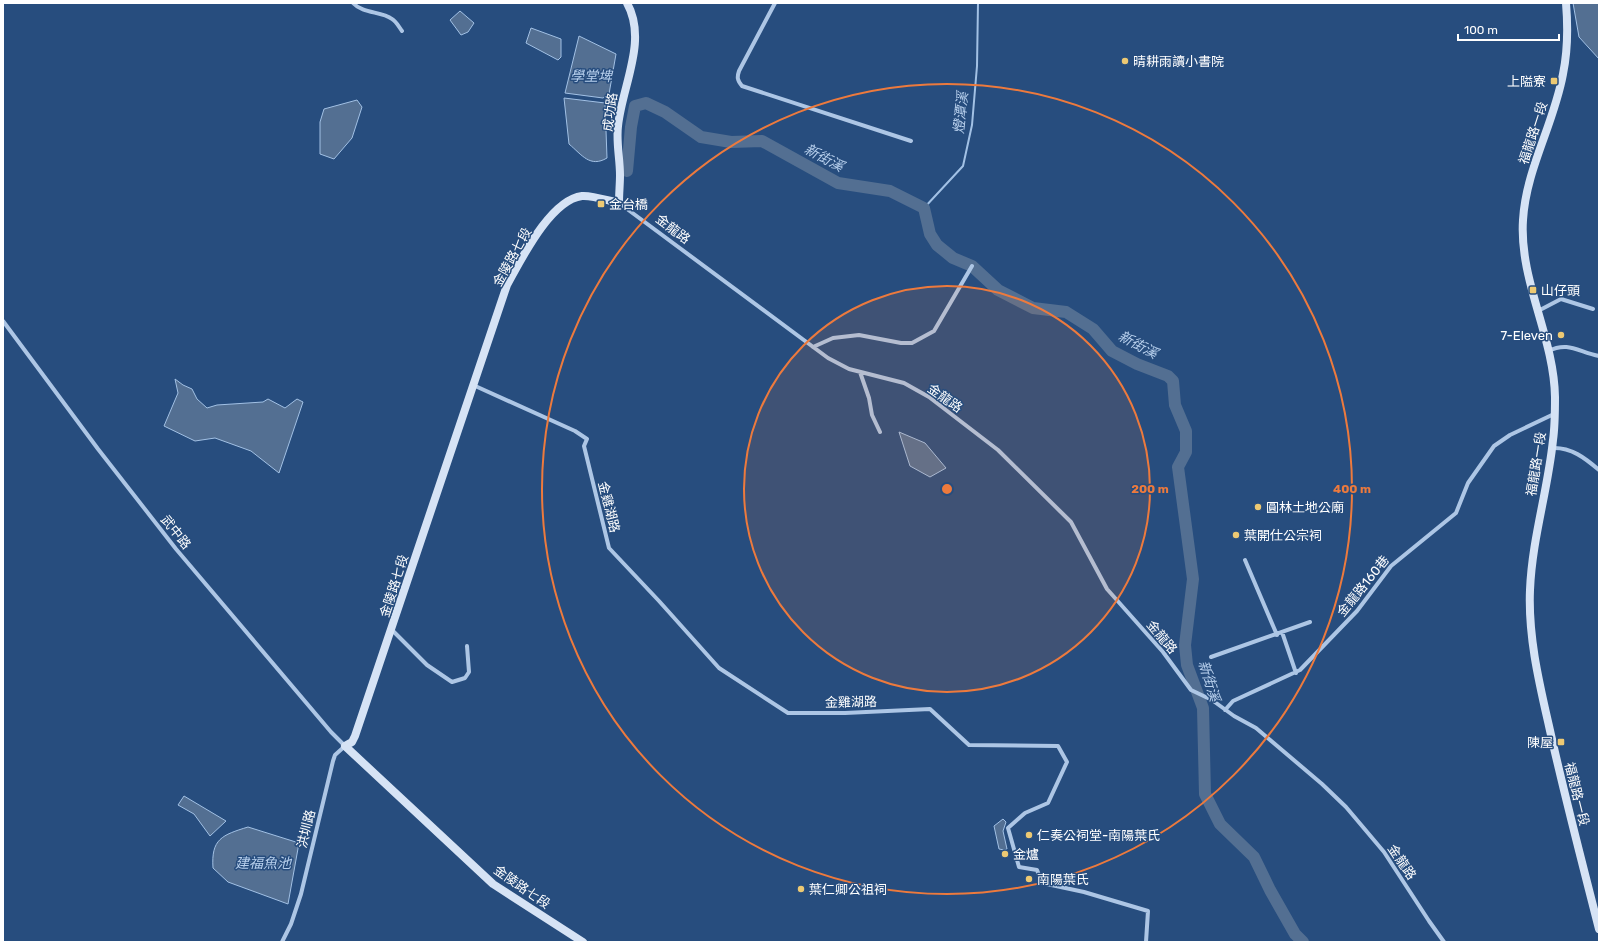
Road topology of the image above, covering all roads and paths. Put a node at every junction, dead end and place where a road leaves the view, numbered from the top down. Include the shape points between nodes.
1 (354, 3) edge
2 (627, 3) edge
3 (775, 3) edge
4 (1566, 3) edge
5 (402, 31) dead end
6 (911, 141) dead end
7 (619, 202) junction
8 (972, 266) dead end
9 (1593, 309) dead end
10 (1538, 312) junction
11 (3, 321) edge
12 (813, 347) junction
13 (1548, 351) junction
14 (1599, 356) edge
15 (860, 372) junction
16 (473, 385) junction
17 (1554, 414) junction
18 (880, 432) dead end
19 (1552, 448) junction
20 (1599, 470) edge
21 (1245, 560) dead end
22 (1310, 622) dead end
23 (392, 630) junction
24 (1282, 632) junction
25 (1277, 635) junction
26 (467, 646) dead end
27 (1211, 657) dead end
28 (1296, 673) junction
29 (1225, 710) junction
30 (345, 746) junction
31 (1599, 929) edge
32 (282, 942) edge
33 (583, 942) edge
34 (1146, 942) edge
35 (1444, 942) edge

1 - 5 street via 394,20
2 - 7 street, 成功路 via 636,31 618,127
3 - 6 street via 739,71 738,82 742,86
4 - 10 street, 福龍路一段 via 1569,29 1563,75 1530,179 1523,220 1526,262
7 - 12 street, 金龍路
7 - 16 street, 金陵路七段 via 582,196 562,206 552,215 533,240 507,285
8 - 12 street via 934,331 912,343 859,335 832,338
9 - 10 street via 1561,299
10 - 13 street, 福龍路一段
11 - 30 street, 武中路 via 176,549
12 - 15 street, 金龍路 via 828,358
13 - 14 street via 1563,346
13 - 17 street, 福龍路一段 via 1555,395
15 - 18 street via 872,415
15 - 29 street, 金龍路 via 904,383 928,397 998,450 1071,522 1108,589 1163,652 1191,690 1212,700
16 - 23 street, 金陵路七段
16 - 34 street, 金雞湖路 via 575,431 588,440 584,446 609,548 719,668 788,713 930,709 969,745 1058,746 1067,762 1048,803 1025,812 1008,828 1019,867 1037,870 1042,883 1084,892 1148,911
17 - 19 street, 福龍路一段
17 - 28 street, 金龍路160巷 via 1494,446 1468,483 1456,513 1391,566 1357,611
19 - 20 street via 1562,448 1583,457
19 - 31 street, 福龍路一段 via 1537,525 1530,591 1535,656 1554,747
21 - 25 street
22 - 24 street
23 - 26 street via 427,665 452,682 465,678 469,672
23 - 30 street, 金陵路七段 via 355,736 352,742
24 - 25 street
24 - 28 street
25 - 27 street
28 - 29 street, 金龍路160巷 via 1233,701
29 - 35 street, 金龍路 via 1256,728 1346,807 1384,852
30 - 32 street, 洪圳路 via 335,755 333,761 300,894 291,924
30 - 33 street, 金陵路七段 via 493,884

